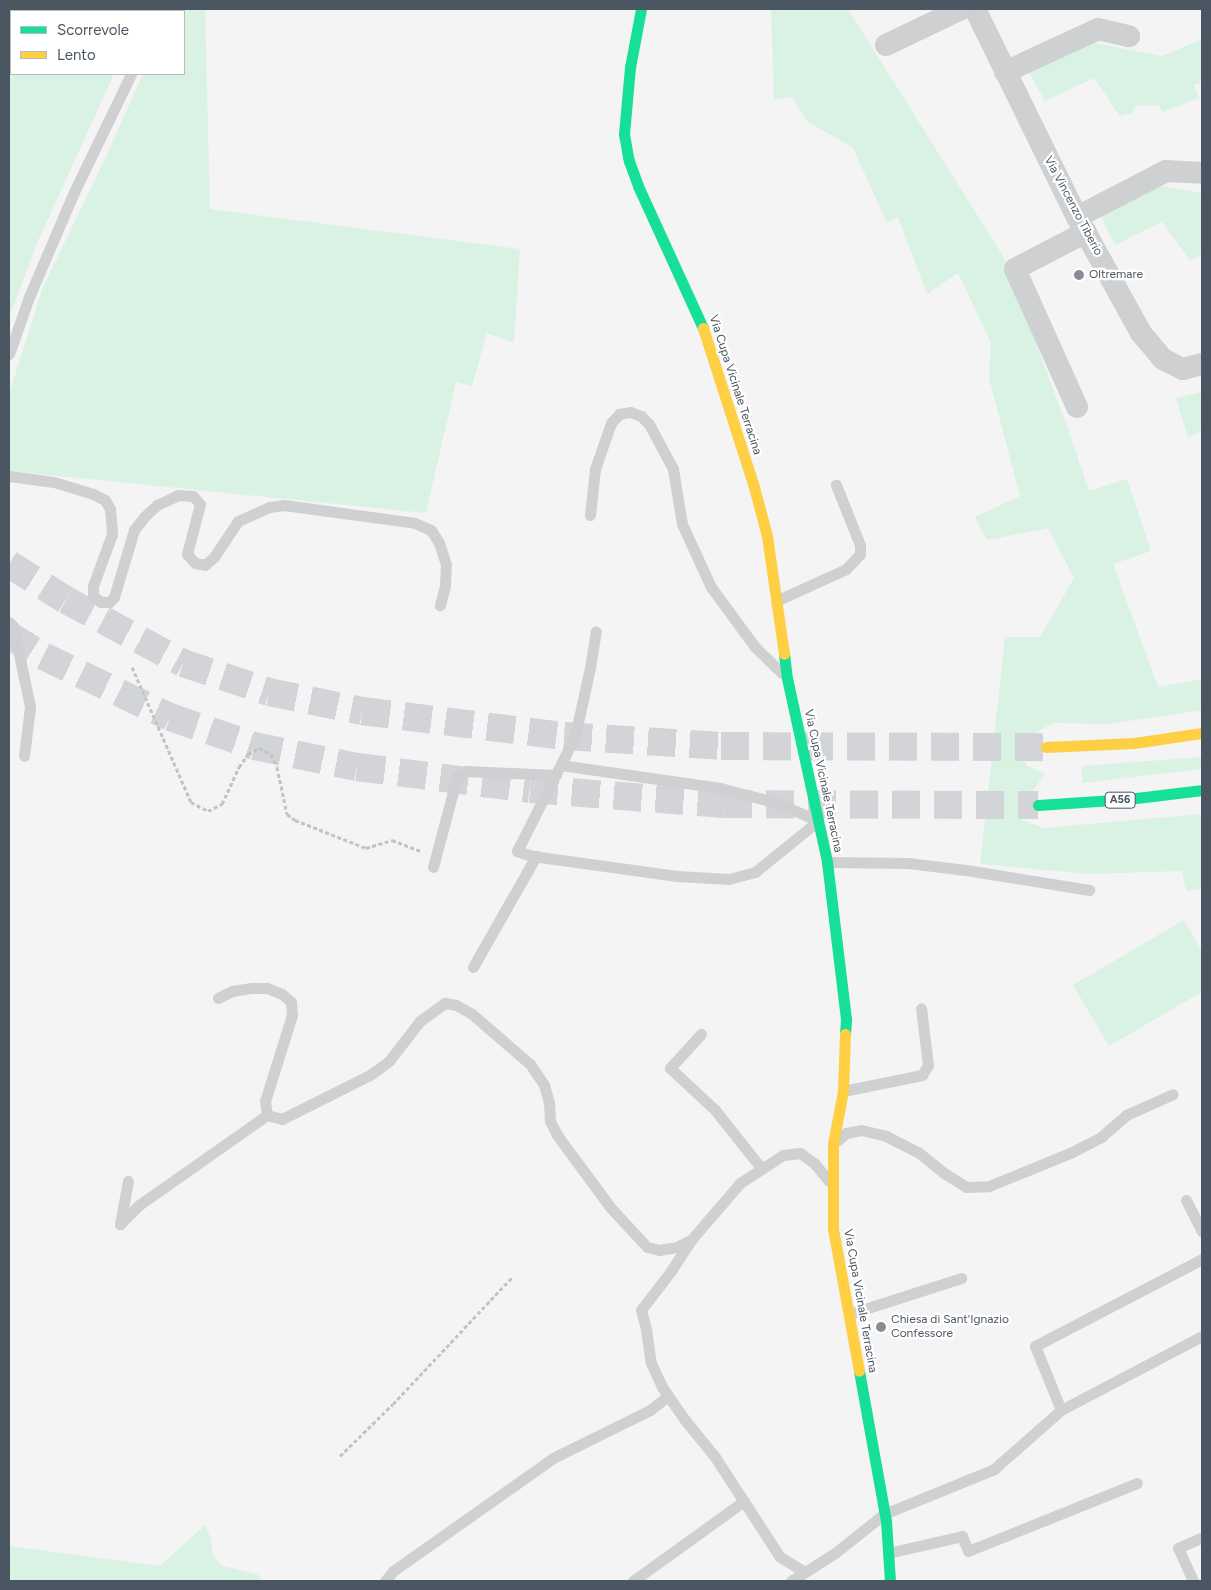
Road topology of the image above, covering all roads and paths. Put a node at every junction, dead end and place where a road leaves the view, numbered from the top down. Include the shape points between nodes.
1 (641, 9) edge
2 (961, 9) edge
3 (975, 9) edge
4 (1129, 36) dead end
5 (886, 45) dead end
6 (1006, 72) junction
7 (131, 75) edge
8 (1202, 173) edge
9 (1082, 224) junction
10 (9, 354) edge
11 (1202, 364) edge
12 (1077, 407) dead end
13 (9, 476) edge
14 (836, 484) dead end
15 (590, 516) dead end
16 (778, 600) junction
17 (440, 605) dead end
18 (9, 622) edge
19 (596, 631) dead end
20 (132, 667) dead end
21 (787, 678) junction
22 (1202, 733) edge
23 (1046, 746) tunnel mouth
24 (24, 756) dead end
25 (558, 770) junction
26 (1202, 790) edge
27 (1038, 805) tunnel mouth
28 (818, 821) junction
29 (536, 856) junction
30 (827, 862) junction
31 (434, 867) joint
32 (1089, 890) dead end
33 (473, 967) dead end
34 (218, 998) dead end
35 (922, 1008) dead end
36 (701, 1034) dead end
37 (843, 1091) junction
38 (1173, 1094) dead end
39 (267, 1115) junction
40 (833, 1144) junction
41 (762, 1168) junction
42 (128, 1181) dead end
43 (833, 1186) junction
44 (1186, 1200) dead end
45 (1202, 1231) edge
46 (691, 1240) junction
47 (1202, 1259) edge
48 (513, 1276) dead end
49 (961, 1278) dead end
50 (849, 1314) junction
51 (1202, 1336) edge
52 (668, 1396) junction
53 (1061, 1410) junction
54 (340, 1456) dead end
55 (1137, 1483) dead end
56 (744, 1502) junction
57 (884, 1514) junction
58 (1200, 1538) dead end
59 (888, 1553) junction
60 (805, 1572) junction
61 (385, 1581) edge
62 (633, 1581) edge
63 (790, 1581) edge
64 (890, 1581) edge
65 (1193, 1581) edge

1 - 16 main road, Via Cupa Vicinale Terracina via 630,67 624,134 629,161 705,330 754,487 767,536
2 - 5 street
3 - 6 street, Via Vincenzo Tiberio
4 - 6 street via 1098,28
6 - 9 street, Via Vincenzo Tiberio
7 - 10 lane via 74,192 29,297
8 - 9 street via 1166,171
9 - 11 street, Via Vincenzo Tiberio via 1141,333 1163,359 1183,369
9 - 12 street via 1015,269
13 - 17 lane via 54,482 105,500 110,509 112,534 94,586 94,596 101,602 109,602 114,597 134,530 157,504 178,495 193,496 200,504 187,554 195,563 205,565 238,521 284,504 415,523 431,530 440,543 446,565
14 - 16 lane via 860,545 860,554 846,570
15 - 21 lane via 596,470 611,423 619,414 630,412 641,416 649,424 673,469 682,524 711,587 755,647
16 - 21 main road, Via Cupa Vicinale Terracina
18 - 24 lane via 14,626 30,707
19 - 25 lane via 575,736
20 - 31 path via 191,802 208,811 222,804 239,766 248,754 259,748 271,754 287,814 295,820 366,848 392,840 421,852
21 - 28 main road, Via Cupa Vicinale Terracina
22 - 23 main road via 1134,744
25 - 28 lane via 720,788 778,803
25 - 29 lane via 517,852
25 - 31 lane via 466,771 457,777
26 - 27 main road, A56
28 - 29 lane via 755,872 729,879 678,876
28 - 30 main road, Via Cupa Vicinale Terracina
29 - 33 lane
30 - 32 lane via 908,863
30 - 37 main road, Via Cupa Vicinale Terracina via 846,1020
34 - 39 lane via 232,992 267,988 291,1002 292,1015 265,1101
35 - 37 lane via 928,1066 922,1075
36 - 41 lane via 670,1068 715,1110
37 - 40 main road, Via Cupa Vicinale Terracina
38 - 40 lane via 1126,1115 1101,1137 1070,1153 989,1186 966,1187 918,1152 886,1136 861,1130 846,1133
39 - 42 lane via 139,1205 120,1224
39 - 46 lane via 282,1119 370,1074 389,1060 420,1020 445,1003 456,1005 479,1019 530,1064 544,1086 550,1121 557,1134 610,1207 647,1247 659,1250 677,1247
40 - 43 main road, Via Cupa Vicinale Terracina
41 - 43 lane via 783,1155 800,1153
41 - 46 lane via 740,1183
43 - 50 main road, Via Cupa Vicinale Terracina via 833,1228
44 - 45 lane
46 - 52 lane via 641,1310 651,1362
47 - 53 lane via 1035,1346
48 - 54 path
49 - 50 lane
50 - 57 main road, Via Cupa Vicinale Terracina
51 - 53 lane
52 - 56 lane via 715,1456
52 - 61 lane via 650,1410 553,1458 393,1571
53 - 57 lane via 994,1469
55 - 59 lane via 968,1550 962,1536
56 - 60 lane via 780,1557
56 - 62 lane
57 - 59 main road, Via Cupa Vicinale Terracina
57 - 60 lane
58 - 65 lane via 1178,1548
59 - 64 main road, Via Cupa Vicinale Terracina
60 - 63 lane

